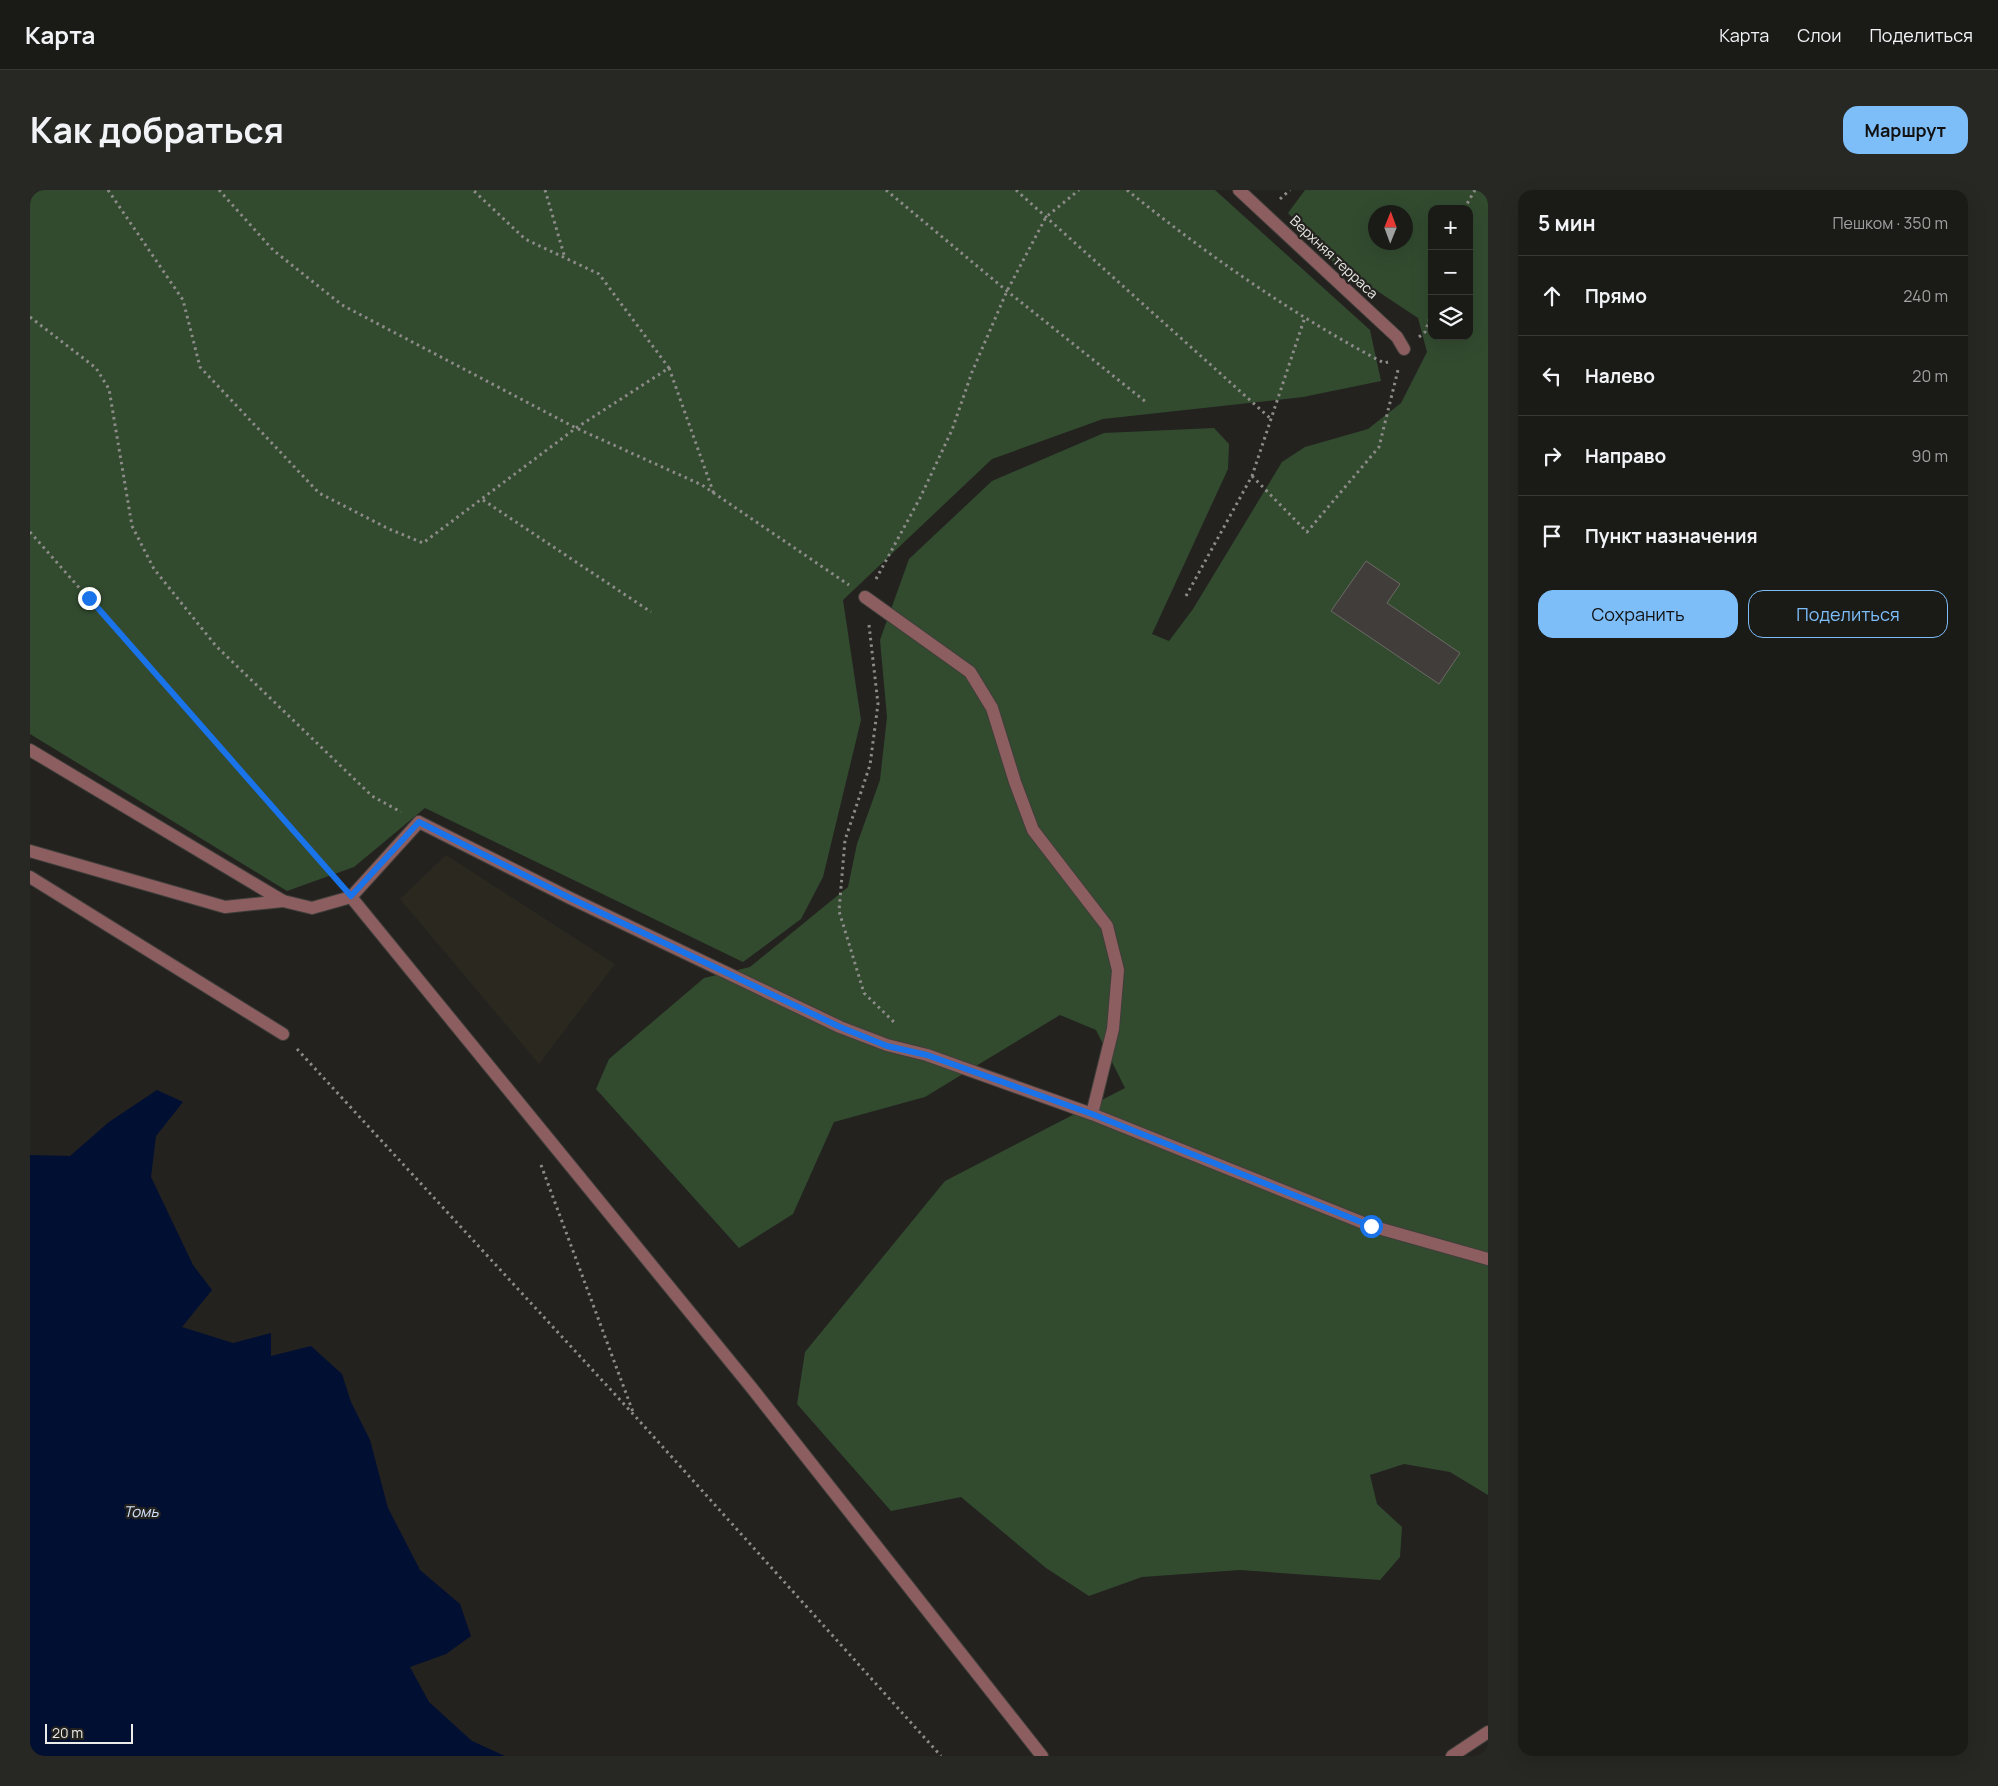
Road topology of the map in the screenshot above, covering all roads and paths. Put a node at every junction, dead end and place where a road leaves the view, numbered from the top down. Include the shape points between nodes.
1 (108, 190) edge
2 (219, 190) edge
3 (473, 190) edge
4 (545, 190) edge
5 (886, 190) edge
6 (1016, 190) edge
7 (1079, 190) edge
8 (1126, 190) edge
9 (1240, 190) edge
10 (1474, 190) edge
11 (1466, 205) edge
12 (1046, 217) junction
13 (565, 258) junction
14 (1007, 291) junction
15 (1306, 316) junction
16 (30, 318) edge
17 (1403, 354) junction
18 (669, 368) junction
19 (1146, 402) dead end
20 (1271, 418) junction
21 (576, 428) junction
22 (1252, 476) junction
23 (714, 494) junction
24 (483, 500) junction
25 (30, 532) edge
26 (1186, 596) dead end
27 (865, 597) junction
28 (651, 612) dead end
29 (30, 750) edge
30 (419, 822) junction
31 (30, 846) edge
32 (30, 850) edge
33 (44, 855) junction
34 (30, 876) edge
35 (351, 896) junction
36 (283, 901) junction
37 (899, 1027) dead end
38 (284, 1034) joint
39 (1092, 1114) junction
40 (538, 1159) dead end
41 (1488, 1259) edge
42 (634, 1415) junction
43 (1488, 1732) edge
44 (941, 1756) edge
45 (1042, 1756) edge
46 (1452, 1756) edge

1 - 24 path via 183,300 200,367 319,493 424,543
2 - 21 path via 274,250 342,305
3 - 13 path via 526,239
4 - 13 path
5 - 14 path
6 - 12 path
7 - 12 path
8 - 15 path via 1179,232
9 - 17 street, Верхняя терраса via 1398,337
10 - 11 path
12 - 14 path
12 - 20 path
13 - 18 path via 600,274
14 - 19 path
14 - 27 path via 972,372 952,430 920,498
15 - 17 path via 1384,363
15 - 20 path
16 - 30 path via 96,368 109,388 132,526 154,569 216,646 365,790
17 - 22 path via 1379,447 1306,532
18 - 21 path
18 - 23 path
20 - 22 path
21 - 23 path
21 - 24 path
22 - 26 path
23 - 27 path
24 - 28 path
25 - 35 path
27 - 37 path via 878,704 870,765 845,840 839,911 864,992
27 - 39 street via 970,672 992,708 1014,782 1033,830 1107,926 1118,970 1113,1028
29 - 36 street
30 - 35 street
30 - 39 street via 840,1027 887,1046 927,1055
31 - 33 street
32 - 33 street
33 - 36 street via 225,908
34 - 38 street
35 - 36 street via 312,908
35 - 45 street via 744,1380
38 - 42 path
39 - 41 street via 1371,1226
40 - 42 path
42 - 44 path
43 - 46 street

